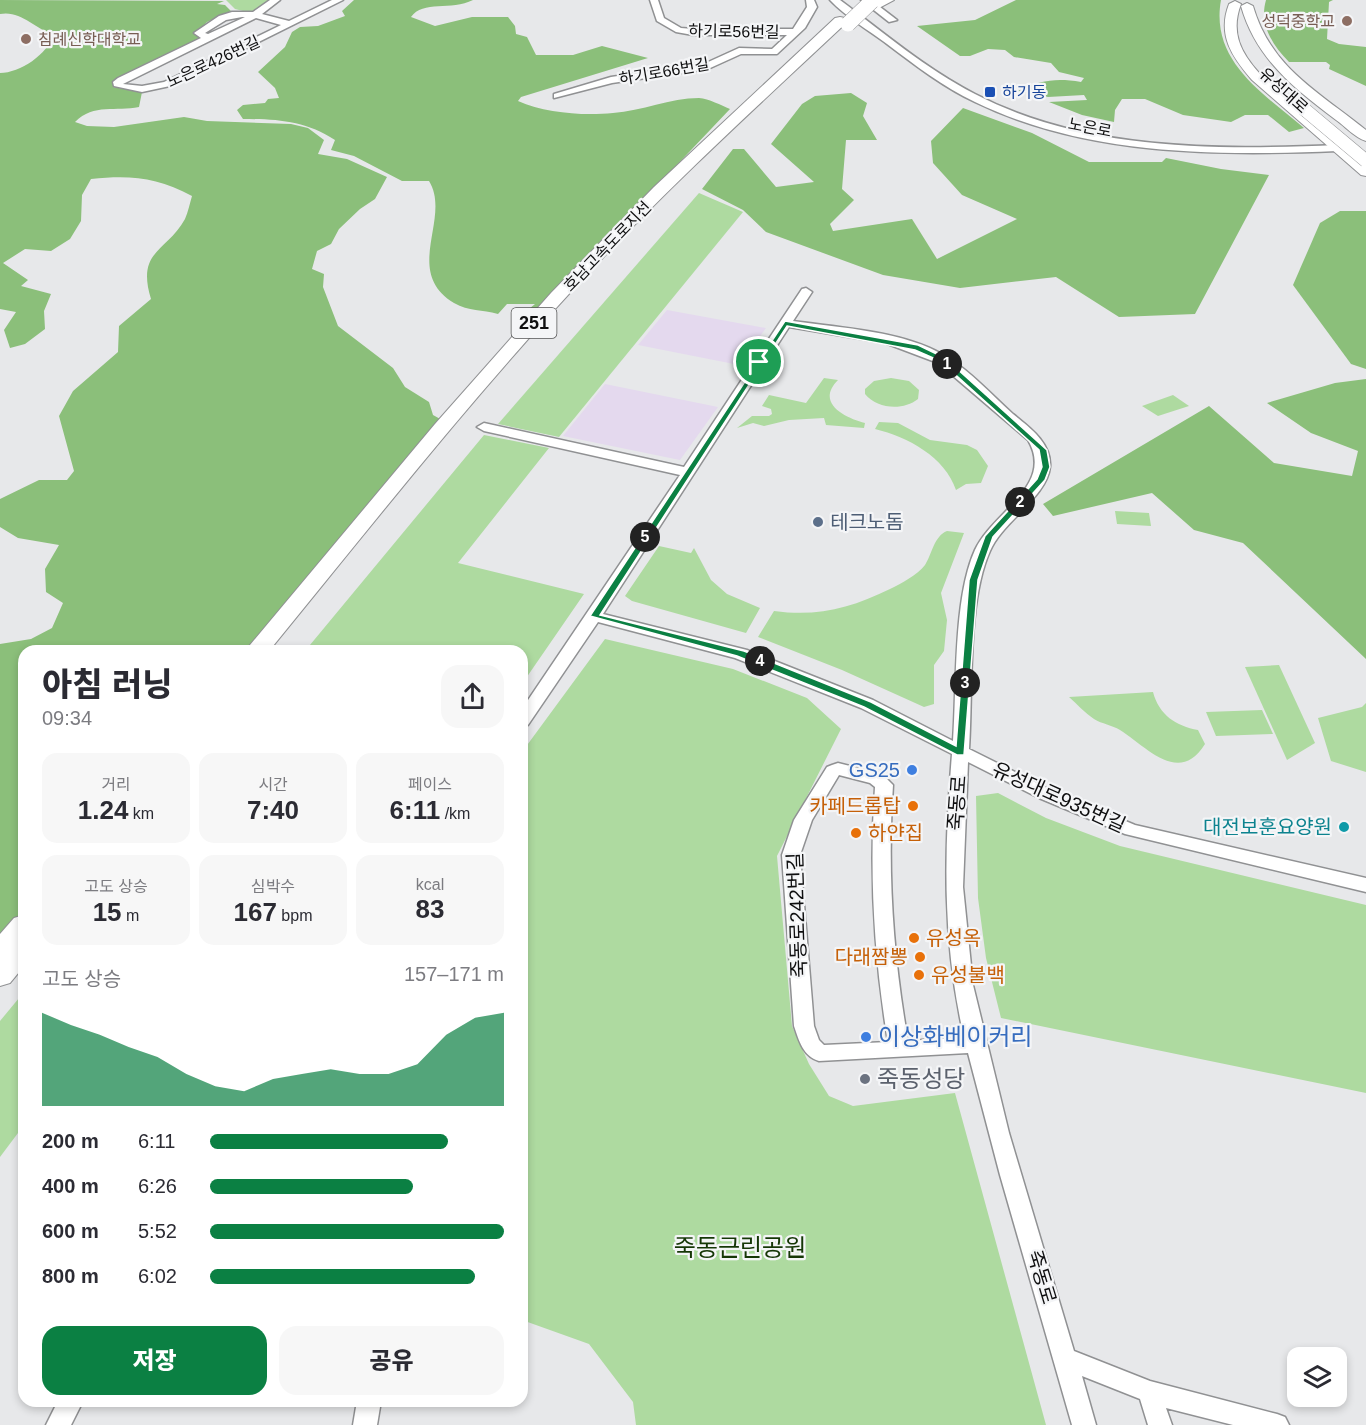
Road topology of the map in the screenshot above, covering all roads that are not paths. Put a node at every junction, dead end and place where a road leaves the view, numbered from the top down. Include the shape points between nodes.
1 (277, 0) edge
2 (339, 0) edge
3 (654, 0) edge
4 (810, 0) edge
5 (834, 0) edge
6 (849, 0) edge
7 (855, 0) edge
8 (1242, 3) edge
9 (865, 4) edge
10 (879, 4) edge
11 (254, 16) junction
12 (892, 20) dead end
13 (844, 23) junction
14 (289, 24) junction
15 (795, 32) junction
16 (176, 53) junction
17 (214, 63) junction
18 (768, 94) junction
19 (558, 96) dead end
20 (1310, 109) junction
21 (1366, 141) edge
22 (1332, 144) junction
23 (1366, 161) edge
24 (1366, 172) edge
25 (806, 292) dead end
26 (785, 323) junction
27 (484, 427) dead end
28 (687, 472) junction
29 (594, 616) junction
30 (262, 645) edge
31 (278, 645) edge
32 (528, 712) edge
33 (960, 753) junction
34 (1366, 885) edge
35 (18, 932) edge
36 (0, 953) edge
37 (18, 954) edge
38 (0, 975) edge
39 (976, 1044) junction
40 (899, 1050) junction
41 (1067, 1359) junction
42 (1149, 1392) junction
43 (68, 1407) edge
44 (368, 1407) edge
45 (58, 1425) edge
46 (365, 1425) edge
47 (1084, 1425) edge
48 (1160, 1425) edge
49 (1277, 1425) edge

1 - 11 street, 노은로426번길
2 - 14 street, 노은로426번길
3 - 15 street, 하기로56번길 via 664,24 679,30
4 - 15 street, 하기로66번길 via 811,12
5 - 22 street, 노은로 via 960,90 997,108 1052,126 1111,141 1180,149 1265,151
6 - 9 street, 노은로
7 - 13 highway
8 - 20 main road, 유성대로 via 1237,34 1249,58
8 - 21 main road via 1269,56
8 - 22 main road via 1230,15 1231,45 1256,77
9 - 10 street
9 - 13 highway, 호남고속도로지선 / 251
9 - 22 street, 노은로 via 969,85 1040,116 1079,127 1163,140
10 - 12 street
10 - 13 highway
11 - 14 street
11 - 16 street, 노은로426번길
13 - 18 highway, 호남고속도로지선 / 251
14 - 17 street, 노은로426번길
15 - 19 street, 하기로66번길 via 774,52 739,51 708,66 611,80
16 - 17 street
16 - 17 street, 노은로426번길 via 121,80 119,86 160,86
18 - 30 highway, 호남고속도로지선 / 251 via 682,170 558,296 410,465
18 - 31 highway, 호남고속도로지선 / 251 via 570,298
20 - 21 main road, 유성대로
20 - 23 main road, 유성대로, bridge
21 - 22 main road
22 - 24 main road
25 - 26 street
26 - 28 street
26 - 33 street, 죽동로 via 898,343 932,354 1043,450 1046,467 1041,480 989,536 974,580
27 - 28 street
28 - 29 street
29 - 32 street
29 - 33 street, 유성대로935번길 via 741,654 867,704
33 - 34 street, 유성대로935번길 via 1131,830
33 - 39 street, 죽동로 via 953,865 957,948
35 - 36 highway
37 - 38 highway
39 - 40 street, 죽동로242번길
39 - 41 street, 죽동로 via 1004,1154
40 - 40 street, 죽동로242번길 via 885,957 880,826 884,785 876,778 838,769 803,820 791,855 804,1026 810,1044 825,1054
41 - 42 street
41 - 47 street, 죽동로
42 - 48 street
42 - 49 street
43 - 45 street
44 - 46 street

